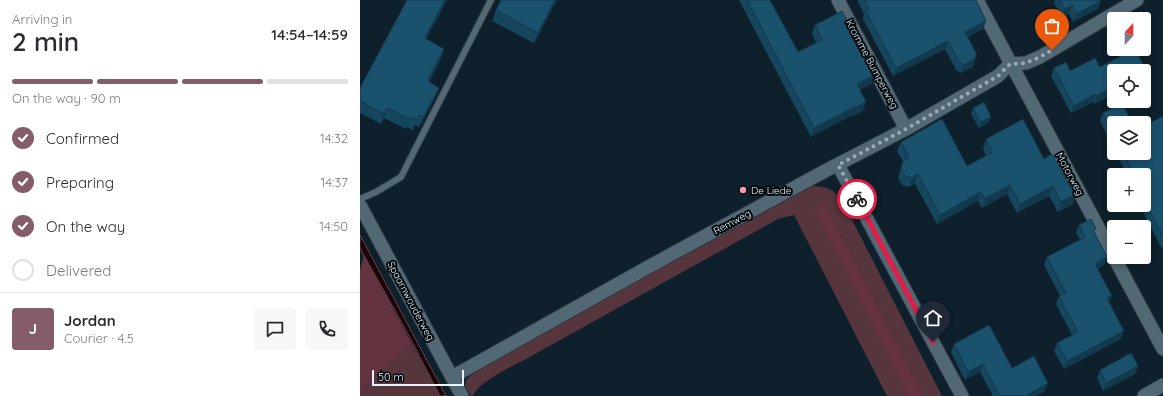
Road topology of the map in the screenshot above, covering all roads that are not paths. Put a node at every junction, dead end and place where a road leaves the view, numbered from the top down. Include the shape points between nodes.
1 (491, 0) edge
2 (838, 0) edge
3 (977, 0) edge
4 (1137, 0) edge
5 (1010, 64) junction
6 (906, 129) junction
7 (838, 165) junction
8 (360, 200) edge
9 (360, 205) edge
10 (1163, 349) edge
11 (452, 377) junction
12 (1163, 385) edge
13 (462, 396) edge
14 (962, 396) edge
15 (1144, 396) edge

1 - 8 lane via 401,177
2 - 6 street, Kromme Bumperweg
3 - 5 street, Motorweg
4 - 5 street via 1040,57 1026,63
5 - 6 street, Remweg via 998,76
5 - 10 street, Motorweg
6 - 7 street, Remweg
7 - 11 street, Remweg
7 - 14 street
9 - 11 street, Spaarnwouderweg
11 - 13 street, Spaarnwouderweg
12 - 15 street

